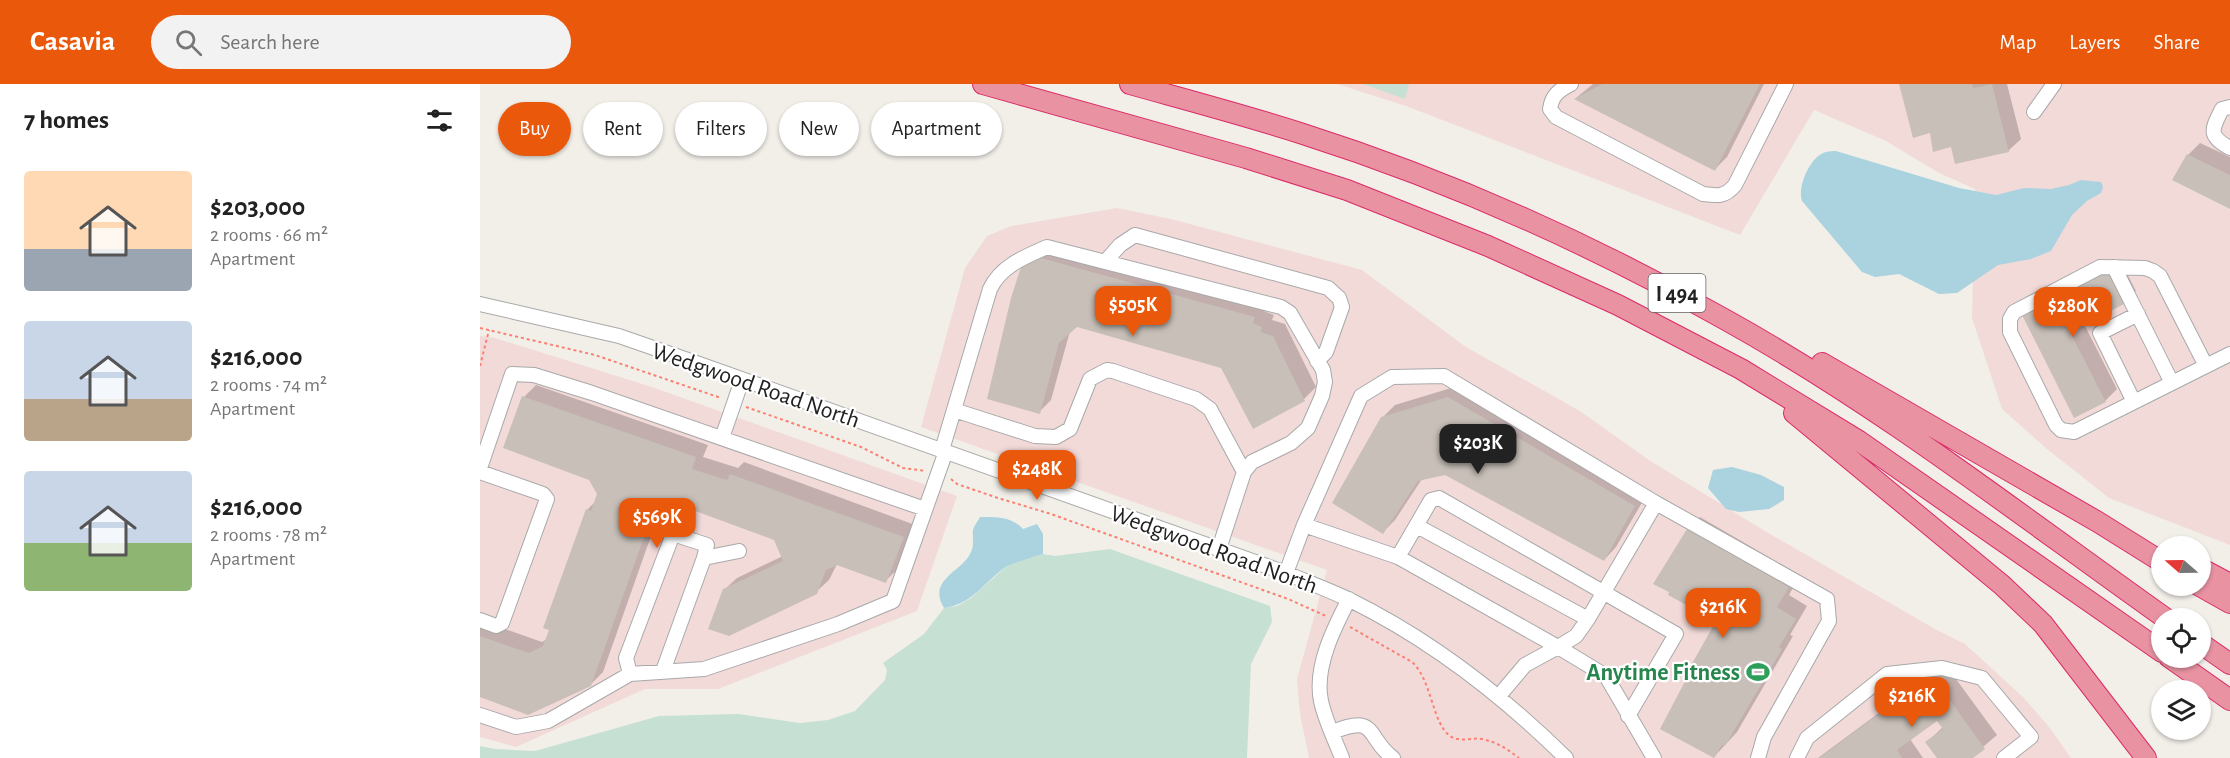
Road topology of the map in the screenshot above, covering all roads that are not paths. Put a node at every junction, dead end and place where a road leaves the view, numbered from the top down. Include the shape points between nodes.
1 (983, 84) edge
2 (1130, 84) edge
3 (1571, 84) edge
4 (1786, 84) edge
5 (2054, 84) edge
6 (2230, 107) edge
7 (2034, 112) dead end
8 (2230, 148) edge
9 (1607, 258) junction
10 (1106, 262) junction
11 (2114, 267) junction
12 (480, 304) edge
13 (2138, 314) junction
14 (2230, 354) edge
15 (1317, 361) junction
16 (2206, 366) junction
17 (1741, 369) junction
18 (742, 380) junction
19 (2172, 383) junction
20 (2134, 402) junction
21 (954, 410) junction
22 (722, 438) junction
23 (944, 451) junction
24 (480, 470) edge
25 (1244, 472) junction
26 (1656, 503) junction
27 (925, 509) junction
28 (2098, 522) junction
29 (1304, 525) junction
30 (1417, 526) junction
31 (2151, 544) edge
32 (1219, 549) junction
33 (739, 551) dead end
34 (2151, 555) edge
35 (1398, 557) junction
36 (704, 558) junction
37 (1287, 573) junction
38 (2211, 574) edge
39 (2230, 584) edge
40 (2211, 592) edge
41 (1605, 593) junction
42 (1349, 599) junction
43 (2230, 603) edge
44 (2151, 608) edge
45 (480, 620) edge
46 (1588, 620) junction
47 (2151, 644) edge
48 (1558, 647) junction
49 (2211, 651) edge
50 (2230, 664) edge
51 (2185, 668) edge
52 (663, 671) junction
53 (630, 674) junction
54 (1498, 697) junction
55 (2230, 700) edge
56 (480, 715) edge
57 (1628, 716) junction
58 (1333, 732) junction
59 (1342, 758) edge
60 (1393, 758) edge
61 (1566, 758) edge
62 (1654, 758) edge
63 (1758, 758) edge
64 (1797, 758) edge
65 (2004, 758) edge
66 (2146, 758) edge

1 - 17 highway, I 494 via 1246,158 1401,210 1618,305
2 - 9 highway, I 494 via 1366,156 1534,222
3 - 4 street via 1552,98 1550,109 1556,117 1703,194 1716,196 1727,194 1735,185
5 - 7 street
6 - 8 street via 2222,109 2213,127 2215,139
9 - 28 highway via 1748,320
9 - 44 highway, I 494 via 1727,320 1821,376
10 - 15 street via 1281,307 1290,313
10 - 15 street via 1135,235 1328,288 1342,307 1326,352
10 - 21 street via 1047,247 1017,260 995,277
11 - 13 street
11 - 16 street via 2145,268 2160,276
11 - 20 street via 2100,267 2014,312 2010,332 2061,430 2074,432
12 - 18 street, Wedgwood Road North via 618,336
13 - 19 street
13 - 20 street via 2100,333
14 - 16 street
15 - 25 street via 1325,382 1308,428 1291,443 1252,462
16 - 19 street
17 - 47 highway, I 494 via 1860,441
17 - 66 highway via 2002,585 2057,641
18 - 22 street
18 - 23 street, Wedgwood Road North
19 - 20 street
21 - 23 street
21 - 25 street via 1035,436 1056,437 1070,429 1090,379 1113,371 1196,399 1210,409
22 - 24 street via 534,375 512,374
22 - 27 street
23 - 27 street
23 - 32 street, Wedgwood Road North
24 - 45 street via 547,499 502,623 496,626
25 - 32 street
26 - 29 street via 1444,376 1392,377 1361,396
26 - 41 street
26 - 63 street via 1827,599 1828,621 1764,737
27 - 52 street via 893,601 838,624 704,669
28 - 31 highway
28 - 34 highway
29 - 35 street
29 - 37 street
30 - 35 street
30 - 41 street via 1431,500 1439,498
30 - 46 street
32 - 37 street, Wedgwood Road North
33 - 36 street
35 - 48 street
36 - 52 street
36 - 53 street via 707,545 673,534 626,658
37 - 42 street, Wedgwood Road North
38 - 39 highway
40 - 43 highway
41 - 46 street
41 - 57 street via 1676,634
42 - 54 street, Wedgwood Road North via 1455,662
42 - 58 street via 1320,671 1321,700
46 - 48 street via 1576,636
48 - 54 street via 1525,665
48 - 57 street via 1606,676
49 - 50 highway
51 - 55 highway
52 - 53 street
53 - 56 street via 548,721 516,727
54 - 61 street, Wedgwood Road North
57 - 62 street
58 - 59 street
58 - 60 street via 1352,724 1369,728
64 - 65 street via 1808,738 1887,674 1942,668 1982,678 2031,737

